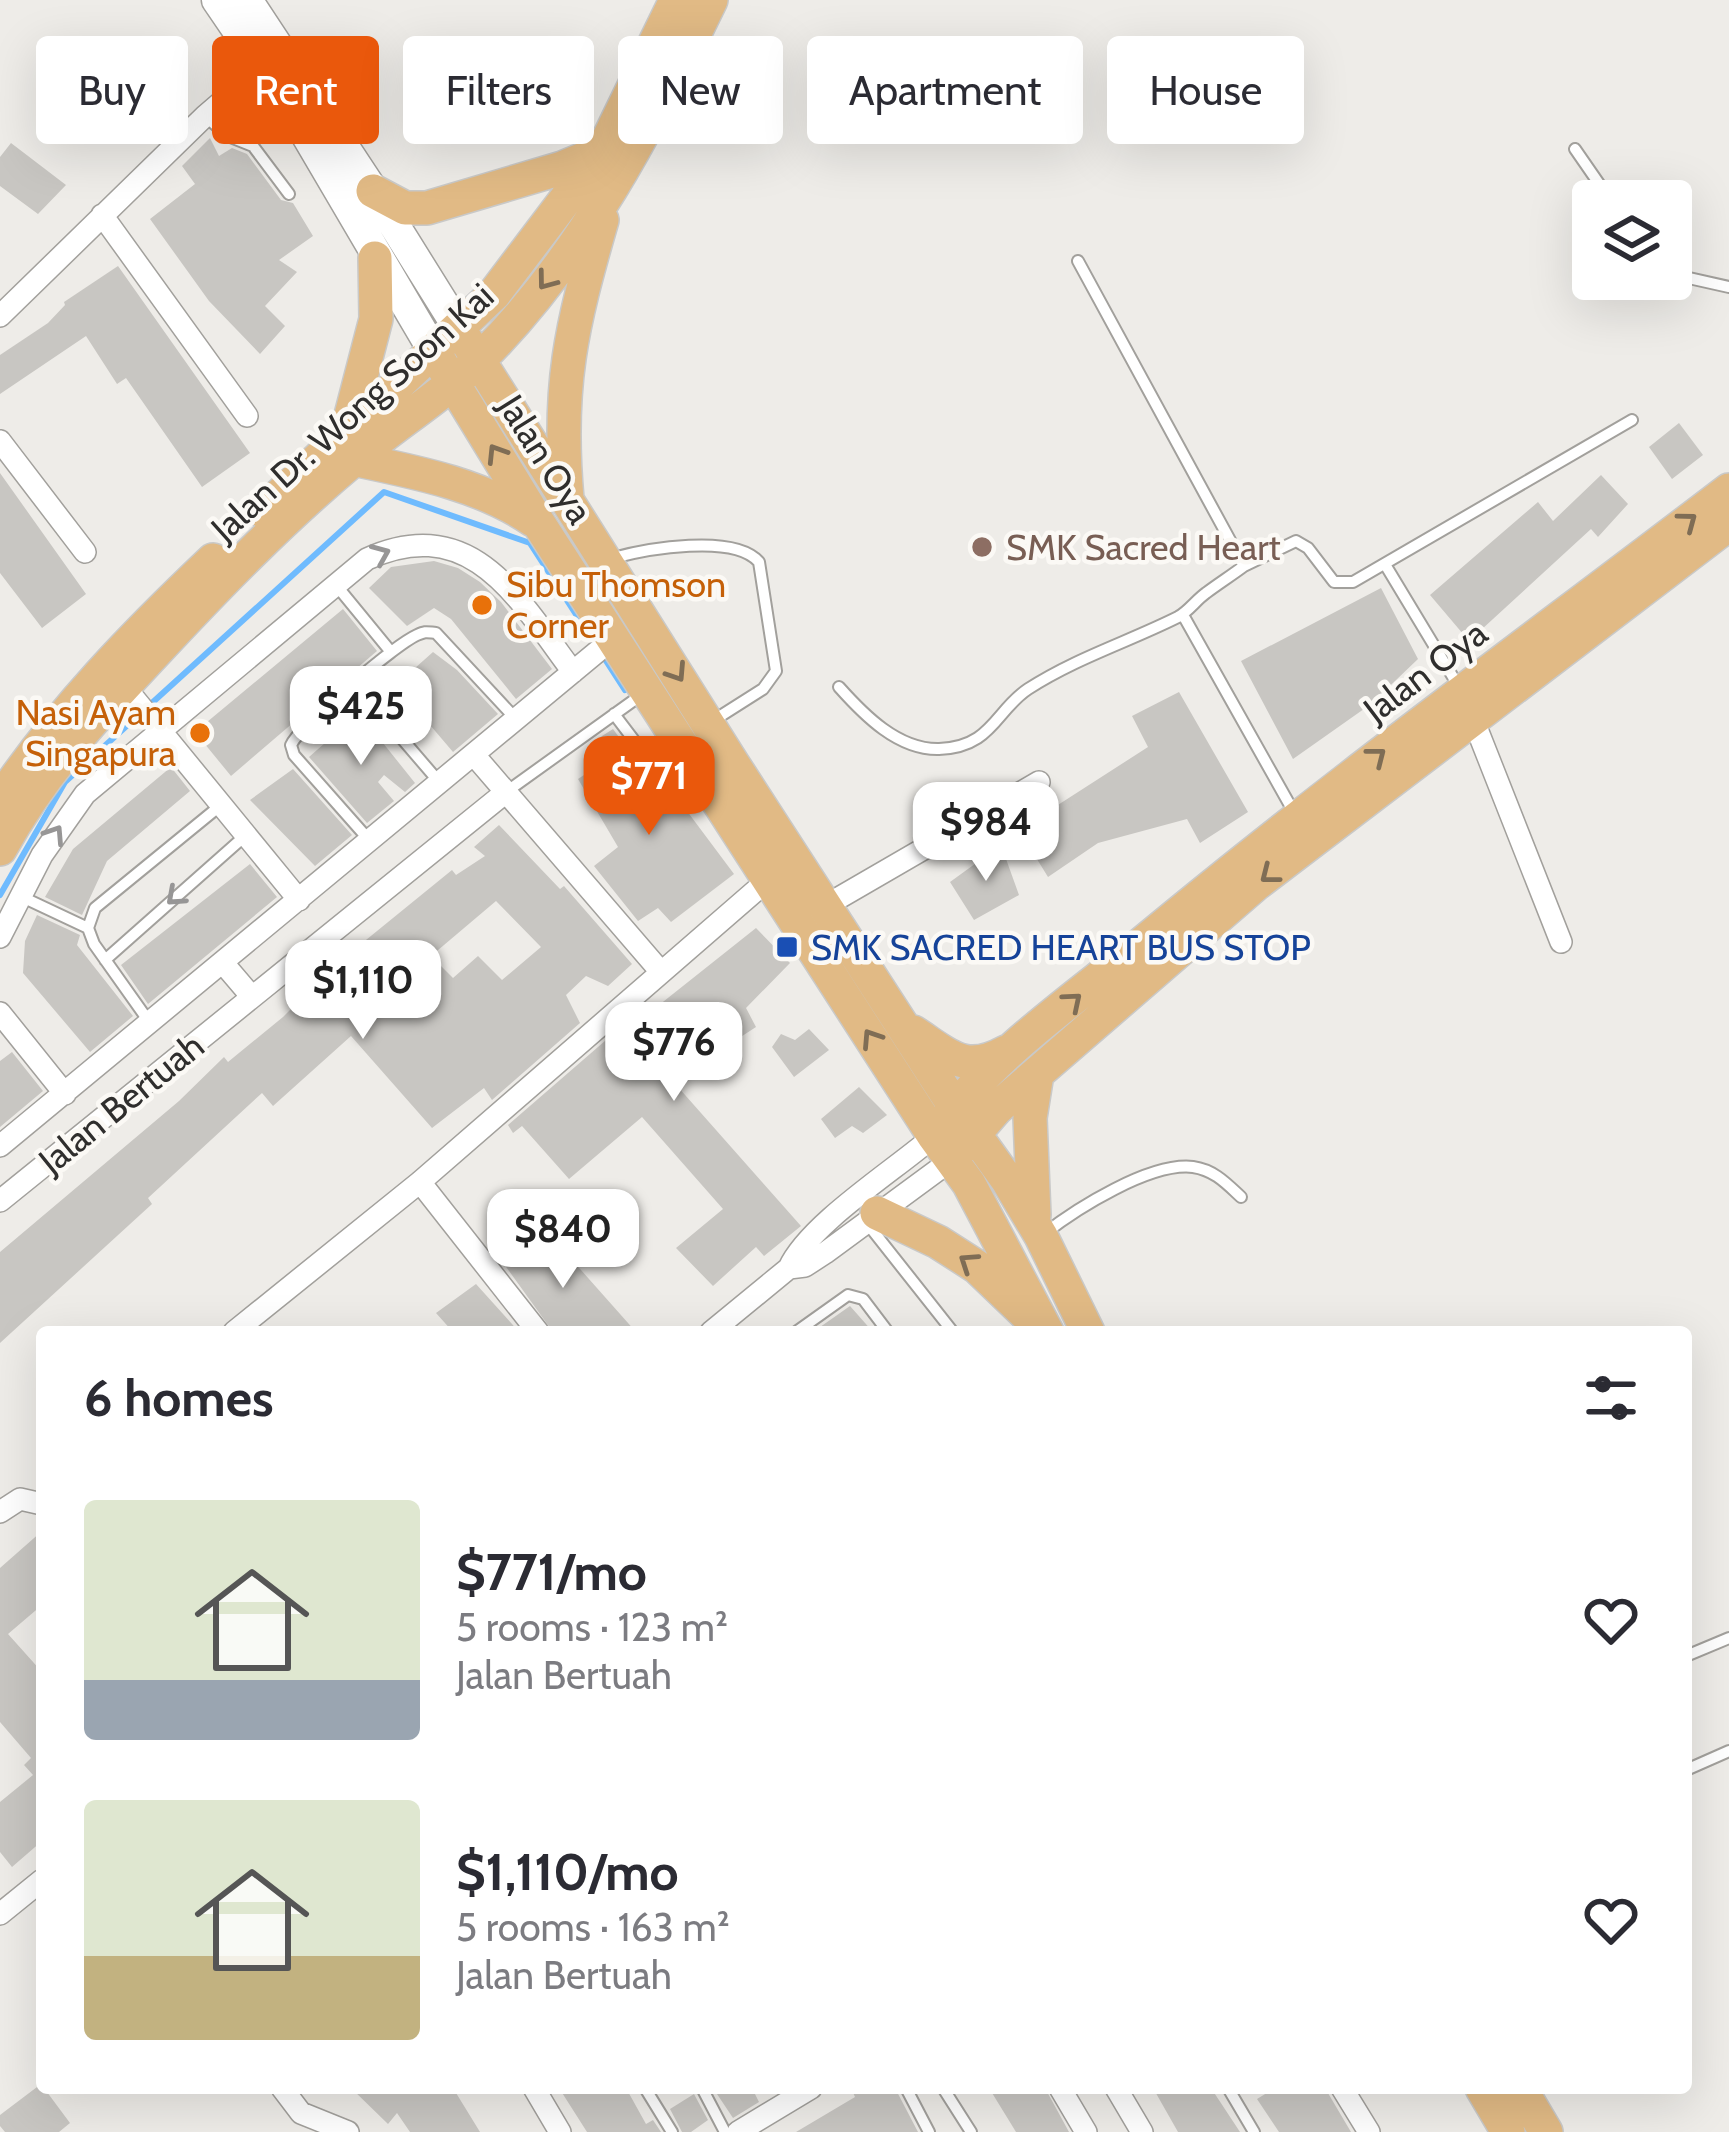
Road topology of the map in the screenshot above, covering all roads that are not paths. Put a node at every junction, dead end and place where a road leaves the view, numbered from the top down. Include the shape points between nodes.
1 (217, 0) edge
2 (247, 0) edge
3 (676, 0) edge
4 (711, 0) edge
5 (241, 36) edge
6 (212, 110) edge
7 (205, 116) junction
8 (310, 144) edge
9 (1575, 149) dead end
10 (603, 150) junction
11 (1596, 180) edge
12 (613, 184) junction
13 (374, 190) junction
14 (289, 194) dead end
15 (102, 215) junction
16 (376, 258) junction
17 (1078, 261) dead end
18 (1692, 279) edge
19 (1729, 287) edge
20 (0, 316) edge
21 (459, 329) junction
22 (434, 352) junction
23 (478, 360) junction
24 (452, 382) junction
25 (247, 416) dead end
26 (1632, 420) dead end
27 (0, 441) edge
28 (350, 444) junction
29 (1729, 490) edge
30 (553, 514) junction
31 (1729, 524) edge
32 (85, 552) dead end
33 (604, 561) junction
34 (1244, 566) junction
35 (1386, 566) junction
36 (335, 584) junction
37 (1184, 615) junction
38 (391, 652) junction
39 (595, 653) junction
40 (355, 684) junction
41 (839, 688) dead end
42 (649, 689) junction
43 (1467, 704) junction
44 (145, 712) junction
45 (614, 714) junction
46 (516, 719) junction
47 (708, 724) junction
48 (473, 755) junction
49 (689, 756) junction
50 (1039, 782) dead end
51 (440, 783) junction
52 (506, 793) junction
53 (0, 801) edge
54 (220, 805) junction
55 (1297, 819) junction
56 (246, 835) junction
57 (370, 841) junction
58 (0, 848) edge
59 (770, 879) junction
60 (19, 895) junction
61 (299, 900) junction
62 (825, 906) junction
63 (88, 928) junction
64 (0, 937) edge
65 (1561, 942) dead end
66 (105, 960) junction
67 (223, 963) junction
68 (662, 973) junction
69 (252, 997) junction
70 (150, 1023) junction
71 (902, 1024) junction
72 (4, 1027) edge
73 (1027, 1040) junction
74 (1037, 1074) junction
75 (65, 1094) junction
76 (965, 1121) junction
77 (0, 1146) edge
78 (942, 1149) junction
79 (420, 1181) junction
80 (1241, 1198) dead end
81 (0, 1201) edge
82 (872, 1217) junction
83 (1038, 1230) junction
84 (789, 1268) junction
85 (241, 1326) edge
86 (533, 1326) edge
87 (718, 1326) edge
88 (804, 1326) edge
89 (883, 1326) edge
90 (949, 1326) edge
91 (1039, 1326) edge
92 (1042, 1326) edge
93 (1085, 1326) edge
94 (36, 1503) edge
95 (0, 1511) edge
96 (1729, 1638) edge
97 (1692, 1653) edge
98 (1729, 1751) edge
99 (1692, 1767) edge
100 (36, 1885) edge
101 (0, 1914) edge
102 (287, 2094) edge
103 (538, 2094) edge
104 (649, 2094) edge
105 (705, 2094) edge
106 (801, 2094) edge
107 (908, 2094) edge
108 (948, 2094) edge
109 (1064, 2094) edge
110 (1120, 2094) edge
111 (1232, 2094) edge
112 (1346, 2094) edge
113 (1486, 2094) edge
114 (1524, 2094) edge
115 (348, 2132) edge
116 (560, 2132) edge
117 (672, 2132) edge
118 (725, 2132) edge
119 (738, 2132) edge
120 (928, 2132) edge
121 (970, 2132) edge
122 (1087, 2132) edge
123 (1142, 2132) edge
124 (1254, 2132) edge
125 (1369, 2132) edge
126 (1508, 2132) edge
127 (1546, 2132) edge

1 - 5 main road, Jalan Oya
2 - 13 main road, Jalan Oya
3 - 10 main road, Jalan Dr. Wong Soon Kai
4 - 12 main road, Jalan Dr. Wong Soon Kai
6 - 7 street
7 - 14 lane via 254,146
7 - 15 street
8 - 16 main road, Jalan Oya
9 - 11 lane
10 - 13 main road via 427,208 405,208
10 - 21 main road, Jalan Dr. Wong Soon Kai
12 -> 23 main road, Jalan Dr. Wong Soon Kai via 520,316
12 - 30 main road via 568,344
13 - 21 main road, Jalan Oya
15 - 20 street
15 - 25 street
16 - 22 main road, Jalan Oya
16 - 28 main road via 376,319
17 - 34 lane
18 - 19 lane
21 - 22 main road, Jalan Dr. Wong Soon Kai
21 - 23 main road, Jalan Oya
22 - 24 main road, Jalan Oya
22 - 28 main road, Jalan Dr. Wong Soon Kai
23 - 24 main road, Jalan Dr. Wong Soon Kai
23 - 30 main road, Jalan Oya
24 - 28 main road, Jalan Dr. Wong Soon Kai
30 -> 24 main road, Jalan Oya
26 - 35 lane
27 - 32 street
28 - 30 main road
28 - 44 main road, Jalan Dr. Wong Soon Kai via 218,586
28 - 53 main road, Jalan Dr. Wong Soon Kai via 151,619
43 -> 29 main road, Jalan Oya
30 - 33 main road, Jalan Oya
30 - 39 main road, Jalan Oya
31 - 43 main road, Jalan Oya
33 -> 47 main road, Jalan Oya
33 - 47 lane via 681,546 747,551 759,562 776,671 763,689
34 - 35 lane via 1296,542 1344,585
34 - 37 lane
35 - 43 lane
36 - 38 lane
36 -> 39 street via 394,546 464,555
36 - 44 street
37 - 41 lane via 1084,656 1023,692 1001,720 962,744 910,744 876,725
37 - 55 lane
38 - 40 lane
38 - 46 lane via 436,633
39 - 42 main road, Jalan Oya
39 - 46 street
40 - 51 lane
40 - 57 lane via 292,745
42 - 45 lane
42 - 49 main road, Jalan Oya
55 -> 43 main road, Jalan Oya
43 - 65 street
43 -> 74 main road, Jalan Oya
44 - 54 street
44 - 58 main road, Jalan Dr. Wong Soon Kai via 54,763
60 -> 44 street
45 - 49 lane via 652,764
45 - 52 lane
46 - 48 street
47 - 62 main road, Jalan Oya
48 - 51 street
48 - 52 street
49 - 59 main road, Jalan Oya
50 - 62 street
51 - 57 street
52 - 68 street
52 - 69 street, Jalan Bertuah
54 - 56 street
54 - 63 lane via 95,908
73 -> 55 main road, Jalan Oya
56 - 61 street
56 -> 66 lane
57 - 61 street
59 - 68 street
78 -> 59 main road, Jalan Oya
60 - 63 lane
60 - 64 street
61 - 67 street
62 - 71 main road, Jalan Oya
63 - 66 lane
66 - 70 lane
67 - 69 street
67 - 70 street
68 - 79 street
69 - 81 street, Jalan Bertuah
70 - 75 street
71 - 73 main road via 969,1064
71 - 76 main road, Jalan Oya
72 - 75 street
73 - 76 main road, Jalan Oya
74 - 76 main road, Jalan Oya
74 - 83 main road via 1030,1149
75 - 77 street
76 - 78 main road, Jalan Oya
76 - 83 main road
78 - 82 street
78 - 84 street via 820,1229
78 - 92 main road
79 - 85 street
79 - 86 street
80 - 83 lane via 1219,1175 1190,1166 1157,1173
82 - 84 street via 805,1266
82 - 90 lane
91 -> 82 main road via 938,1241
83 - 93 main road
84 - 87 street
88 - 89 lane via 848,1295 863,1299
94 - 95 street via 20,1499
96 - 97 lane
98 - 99 lane
100 - 101 street
102 - 115 street via 301,2113
103 - 116 street
104 - 117 lane
105 - 118 lane
106 - 119 street
107 - 120 lane
108 - 121 lane
109 - 122 street
110 - 123 street
111 - 124 lane
112 - 125 street
113 - 126 main road
114 - 127 main road

